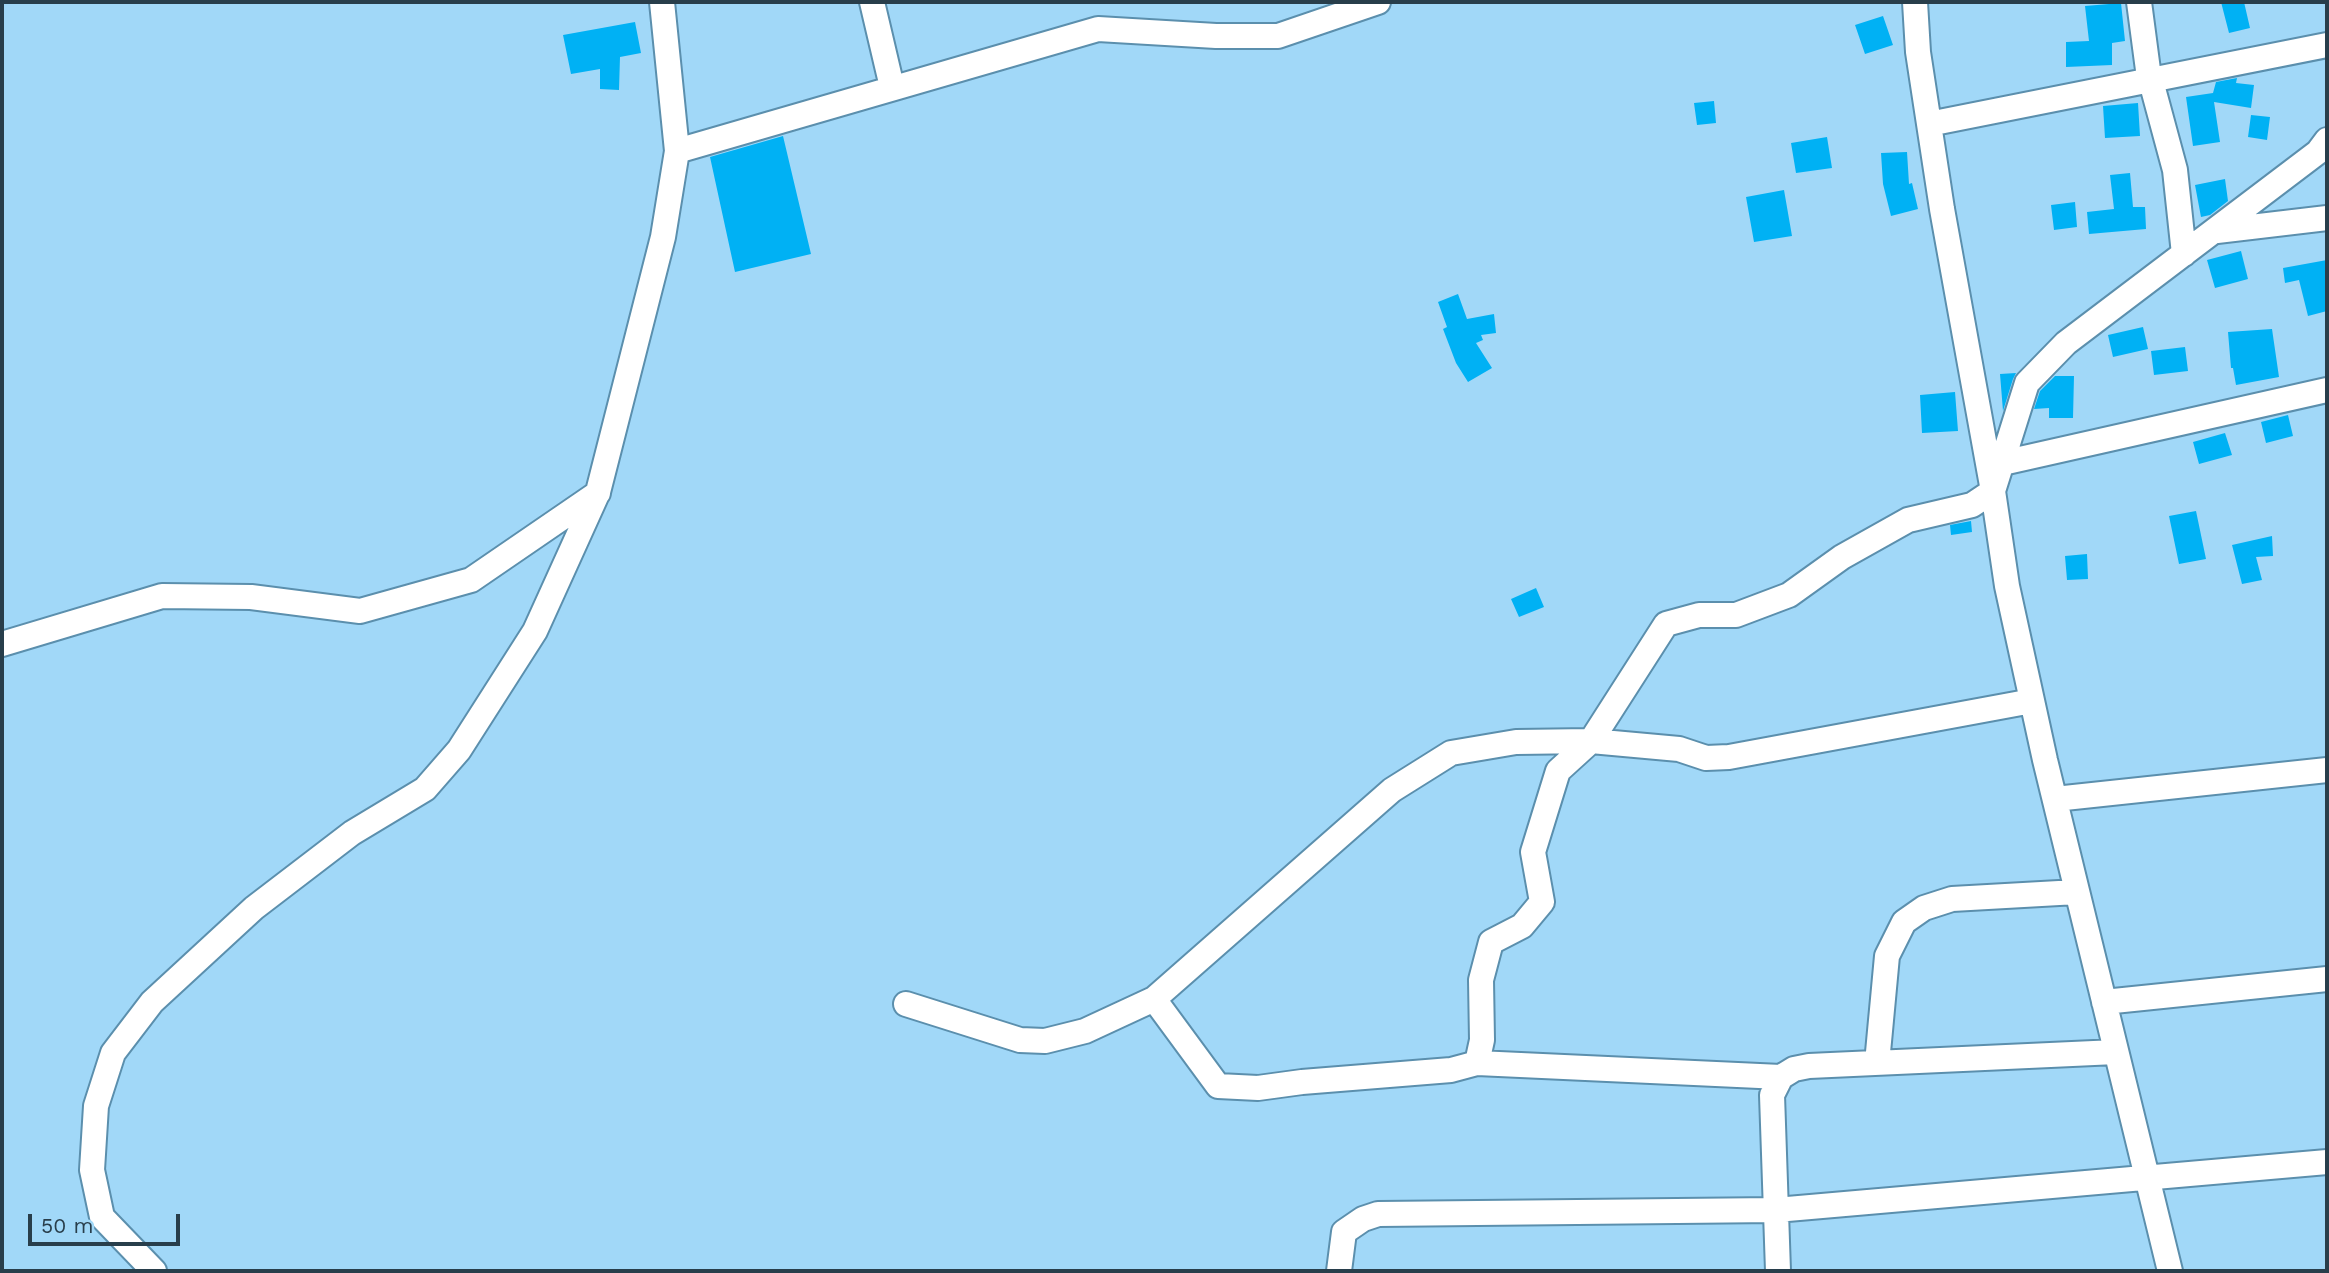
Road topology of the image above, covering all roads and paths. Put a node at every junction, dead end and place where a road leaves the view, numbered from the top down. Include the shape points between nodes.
1 (663, 2) edge
2 (872, 2) edge
3 (1378, 2) edge
4 (1915, 2) edge
5 (2139, 2) edge
6 (2327, 45) edge
7 (2151, 80) junction
8 (892, 87) junction
9 (1929, 124) junction
10 (2327, 140) edge
11 (677, 150) junction
12 (2327, 218) edge
13 (2214, 231) junction
14 (2183, 254) junction
15 (2327, 390) edge
16 (1995, 465) junction
17 (1993, 491) junction
18 (598, 492) junction
19 (2, 644) edge
20 (2032, 701) junction
21 (1591, 741) junction
22 (2327, 771) edge
23 (2055, 799) junction
24 (2077, 892) junction
25 (2327, 979) edge
26 (1154, 999) junction
27 (2104, 1002) junction
28 (906, 1004) dead end
29 (2116, 1052) junction
30 (1477, 1063) junction
31 (1877, 1063) junction
32 (1781, 1077) junction
33 (2327, 1162) edge
34 (2147, 1180) junction
35 (1776, 1210) junction
36 (154, 1271) edge
37 (1339, 1271) edge
38 (1778, 1271) edge
39 (2169, 1271) edge

1 - 11 street
2 - 8 street
3 - 8 street via 1279,36 1098,29
4 - 9 street
5 - 7 street
6 - 7 street
7 - 9 street
7 - 14 street via 2175,170
8 - 11 street
9 - 16 street
10 - 13 street via 2318,152
11 - 18 street via 663,237
12 - 13 street
13 - 14 street
14 - 16 street via 2066,342 2027,383
15 - 16 street
16 - 17 street
17 - 20 street via 2007,586
17 - 21 street via 1972,505 1908,520 1842,557 1789,595 1736,615 1699,615 1666,624
18 - 19 street via 471,580 360,611 251,597 162,596
18 - 36 street via 535,631 459,750 425,789 352,833 254,908 152,1002 113,1053 96,1106 92,1170 102,1217
20 - 21 street via 1729,757 1706,758 1679,749
20 - 23 street
21 - 26 street via 1516,742 1451,753 1392,790
21 - 30 street via 1558,771 1533,852 1542,902 1522,926 1491,942 1481,980 1482,1040
22 - 23 street
23 - 24 street
24 - 27 street
24 - 31 street via 1952,899 1924,908 1904,922 1887,956
25 - 27 street
26 - 28 street via 1085,1031 1045,1041 1020,1040
26 - 30 street via 1218,1086 1258,1088 1451,1070
27 - 29 street
29 - 31 street
29 - 34 street
30 - 32 street
31 - 32 street via 1810,1066
32 - 35 street via 1772,1095
33 - 34 street
34 - 35 street
34 - 39 street
35 - 37 street via 1378,1214 1344,1232
35 - 38 street

